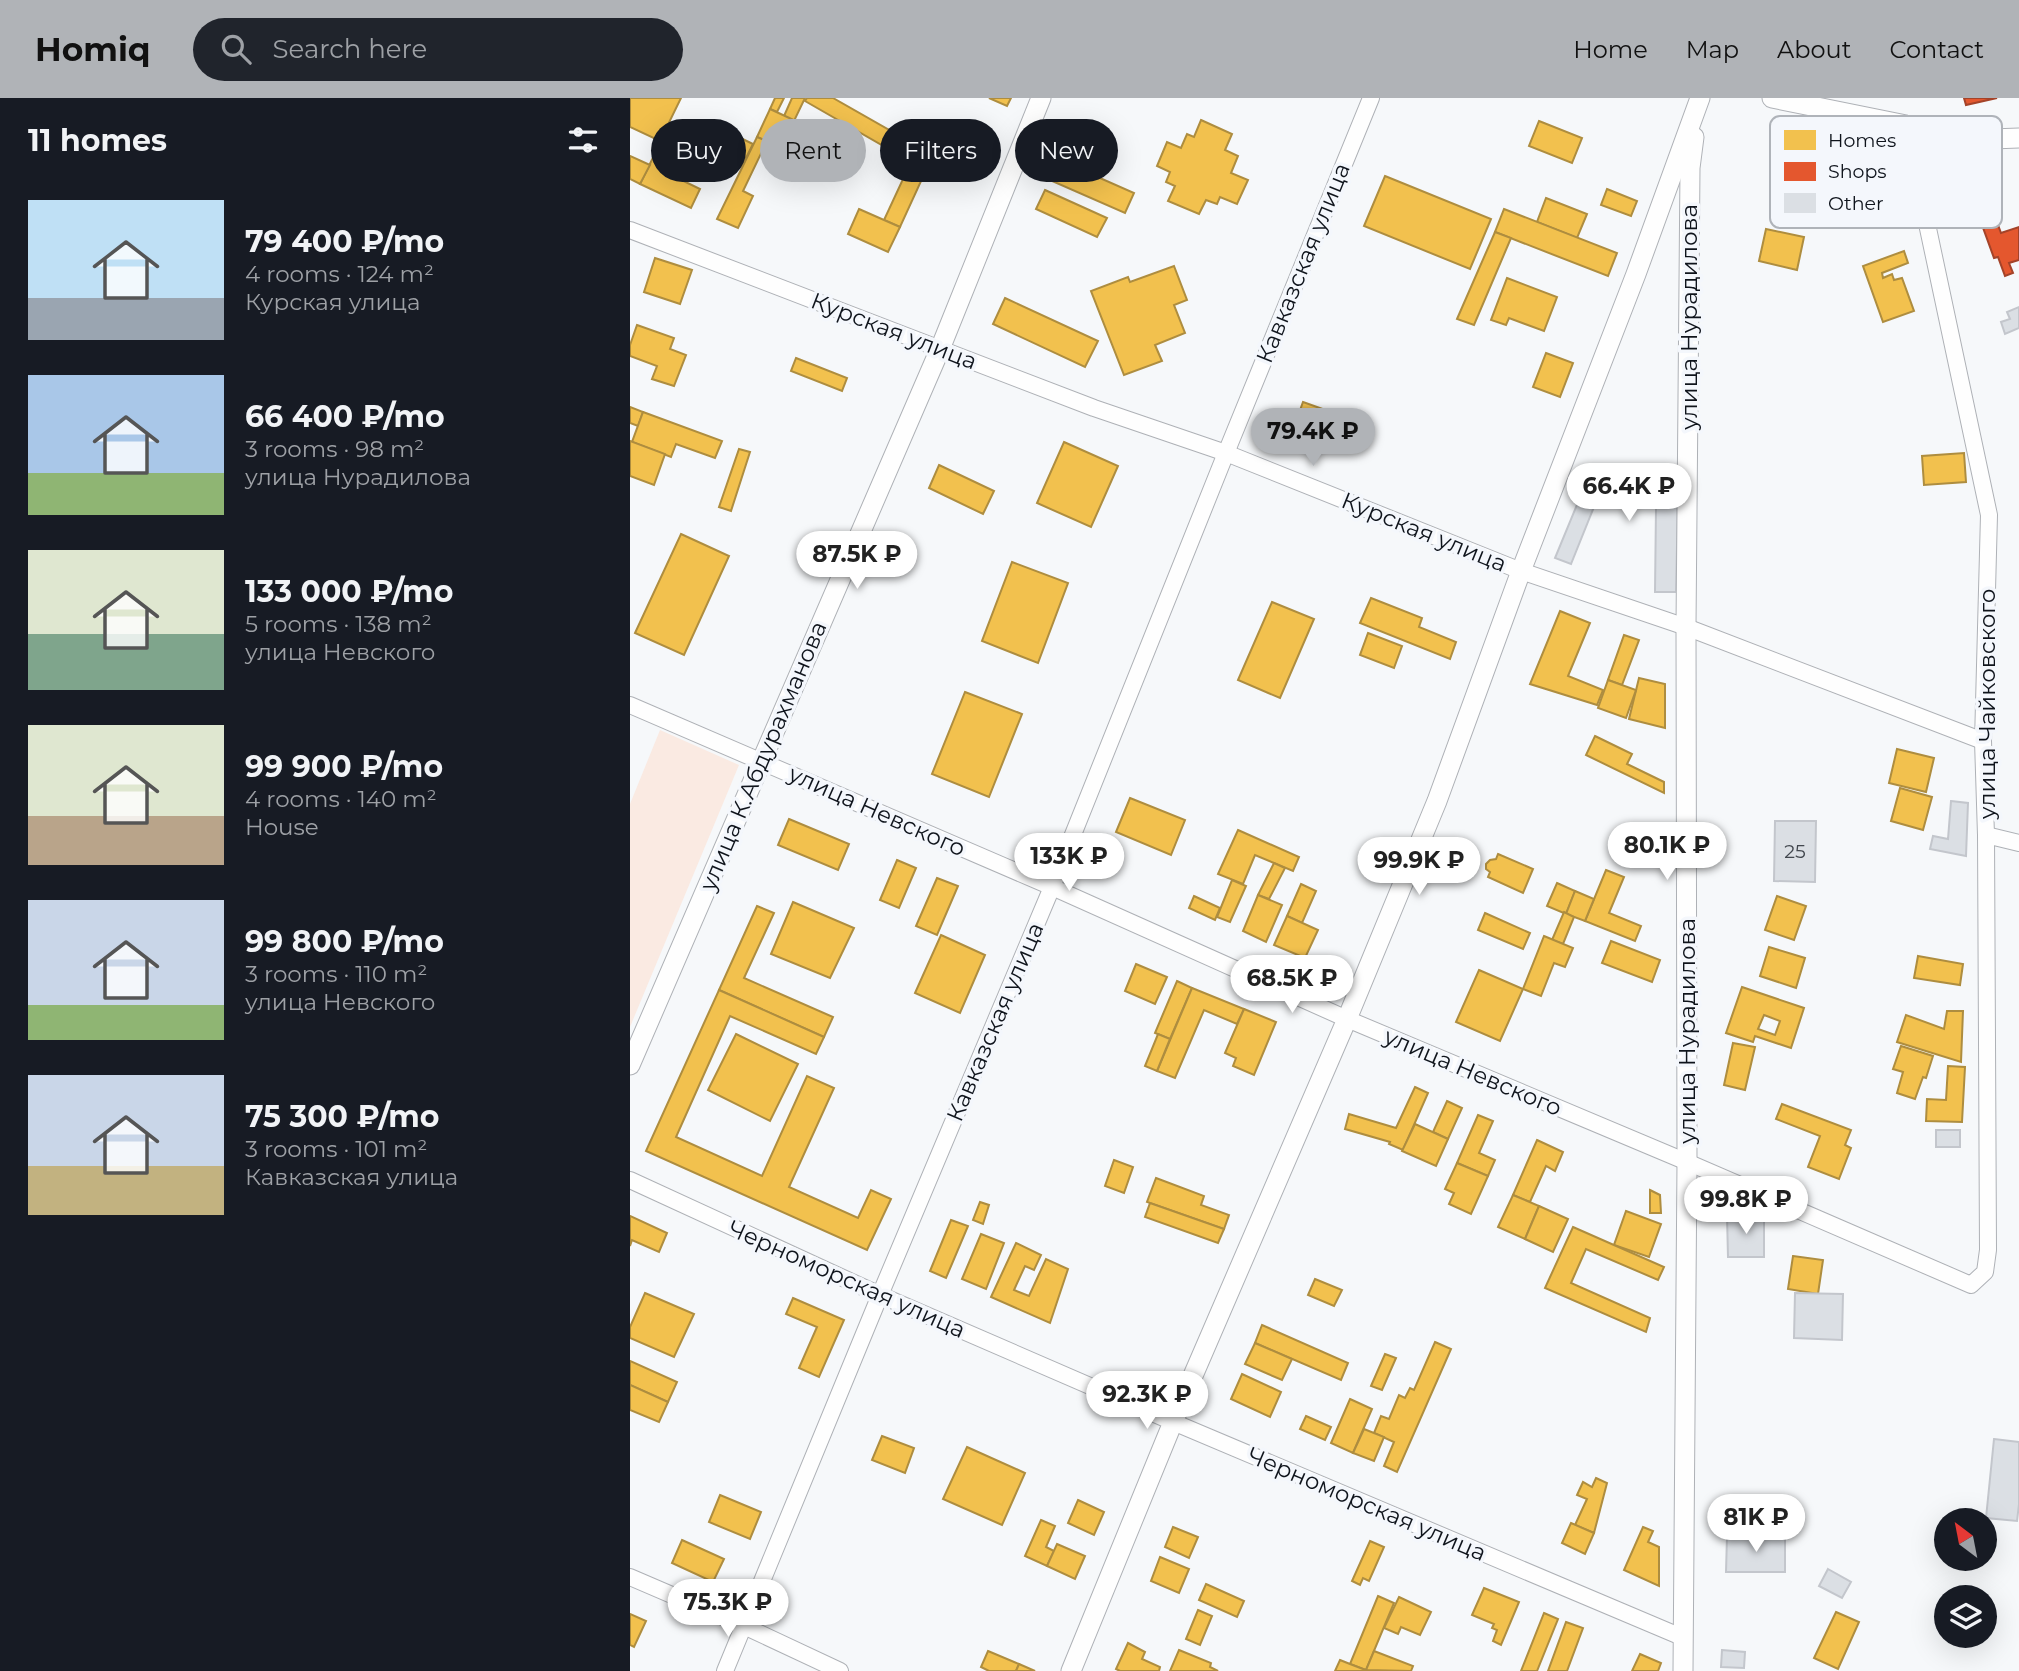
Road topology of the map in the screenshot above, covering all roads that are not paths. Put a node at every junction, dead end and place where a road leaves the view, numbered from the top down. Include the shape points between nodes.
1 (1041, 98) edge
2 (1371, 98) edge
3 (1701, 98) edge
4 (1772, 98) edge
5 (1861, 116) edge
6 (1928, 228) edge
7 (630, 230) edge
8 (940, 349) junction
9 (1226, 453) junction
10 (1521, 571) junction
11 (1686, 627) junction
12 (630, 705) edge
13 (1983, 741) junction
14 (761, 761) junction
15 (1986, 835) junction
16 (2019, 843) edge
17 (1052, 887) junction
18 (1347, 1019) junction
19 (630, 1065) edge
20 (1687, 1162) junction
21 (630, 1180) edge
22 (1971, 1286) joint
23 (880, 1295) junction
24 (1173, 1422) junction
25 (630, 1577) edge
26 (744, 1626) junction
27 (1684, 1638) junction
28 (725, 1671) edge
29 (840, 1671) edge
30 (1072, 1671) edge
31 (1683, 1671) edge

1 - 8 street, улица К.Абдурахманова
2 - 9 street, Кавказская улица
3 - 10 street
3 - 11 street, улица Нурадилова via 1690,168
4 - 5 street
6 - 13 street, улица Чайковского via 1989,515
7 - 8 street, Курская улица
8 - 9 street, Курская улица
8 - 14 street, улица К.Абдурахманова
9 - 10 street, Курская улица
9 - 17 street, Кавказская улица
10 - 11 street, Курская улица
10 - 18 street via 1437,801
11 - 13 street, Курская улица
11 - 20 street, улица Нурадилова
12 - 14 street, улица Невского
13 - 15 street, улица Чайковского
14 - 17 street, улица Невского
14 - 19 street, улица К.Абдурахманова
15 - 16 street
15 - 22 street, улица Чайковского via 1988,1250 1985,1272
17 - 18 street, улица Невского
17 - 23 street, Кавказская улица
18 - 20 street, улица Невского
18 - 24 street
20 - 22 street, улица Невского
20 - 27 street, улица Нурадилова
21 - 23 street, Черноморская улица
23 - 24 street, Черноморская улица
23 - 26 street, Кавказская улица
24 - 27 street, Черноморская улица
24 - 30 street
25 - 26 street
26 - 28 street, Кавказская улица
26 - 29 street
27 - 31 street, улица Нурадилова

